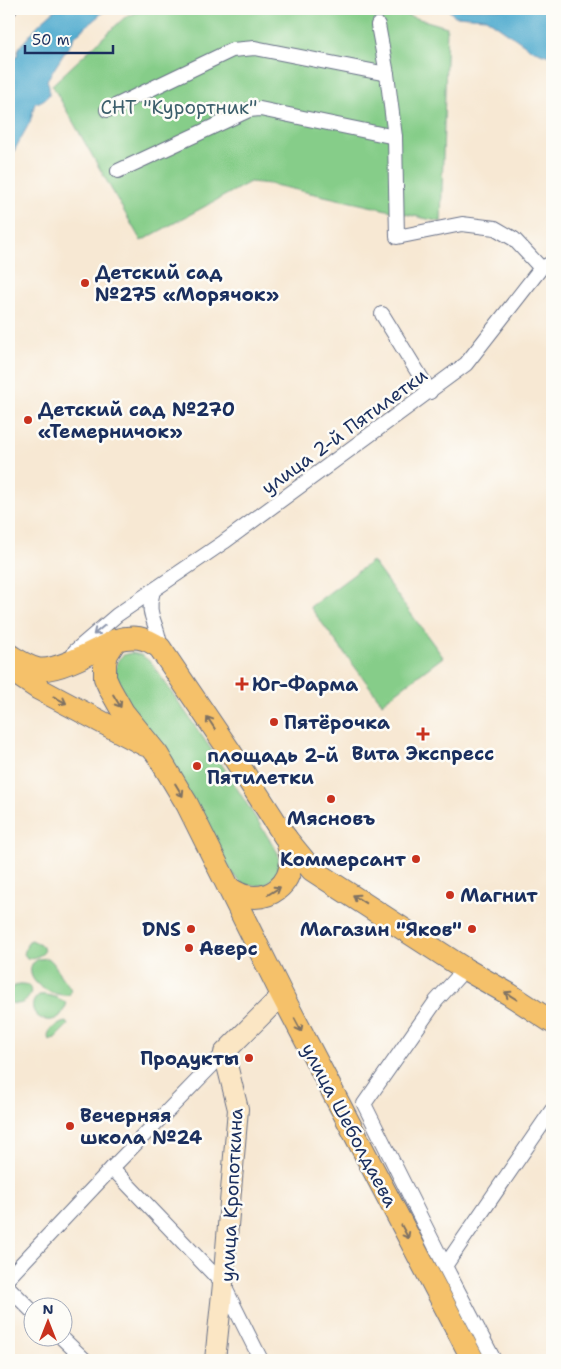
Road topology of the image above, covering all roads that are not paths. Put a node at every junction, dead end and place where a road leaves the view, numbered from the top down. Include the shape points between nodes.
1 (378, 25) dead end
2 (387, 74) junction
3 (107, 110) dead end
4 (395, 136) junction
5 (118, 171) dead end
6 (547, 266) edge
7 (382, 314) dead end
8 (430, 392) junction
9 (153, 591) junction
10 (133, 604) junction
11 (116, 640) junction
12 (160, 648) junction
13 (71, 662) junction
14 (13, 664) edge
15 (152, 749) junction
16 (285, 837) junction
17 (229, 888) junction
18 (465, 968) junction
19 (282, 995) junction
20 (552, 1022) edge
21 (224, 1053) junction
22 (552, 1110) edge
23 (112, 1168) junction
24 (445, 1266) junction
25 (9, 1277) edge
26 (223, 1284) junction
27 (9, 1288) edge
28 (22, 1300) edge
29 (70, 1346) edge
30 (84, 1360) edge
31 (215, 1360) edge
32 (261, 1360) edge
33 (472, 1360) edge
34 (494, 1360) edge

1 - 2 street
2 - 3 street via 255,48 232,50
2 - 4 street
4 - 5 street via 260,109 249,110
4 - 6 street via 397,237 462,224 496,228
6 - 8 street, улица 2-й Пятилетки via 466,364
7 - 8 street
8 - 9 street, улица 2-й Пятилетки
9 - 10 street, улица 2-й Пятилетки
9 - 12 street via 151,614 160,638
10 - 11 street
10 -> 13 street, улица 2-й Пятилетки via 75,651
11 - 12 main road via 143,638
11 - 13 main road
11 -> 15 main road via 107,654 105,678 123,712
16 -> 12 main road
13 - 14 main road via 37,669
14 -> 15 main road via 39,689
15 -> 17 main road via 184,798
17 -> 16 main road via 252,897 262,897 280,888 286,880 291,860
18 -> 16 main road via 312,870
17 - 19 main road, улица Шеболдаева
20 -> 18 main road
18 - 24 street via 436,1001 364,1104
19 - 21 street
19 -> 33 main road, улица Шеболдаева
21 - 23 street
21 - 26 street, улица Кропоткина via 238,1109
22 - 24 street
23 - 25 street
23 - 26 street
24 - 34 street
26 - 31 street
26 - 32 street, улица Кропоткина
27 - 28 street
29 - 30 street

